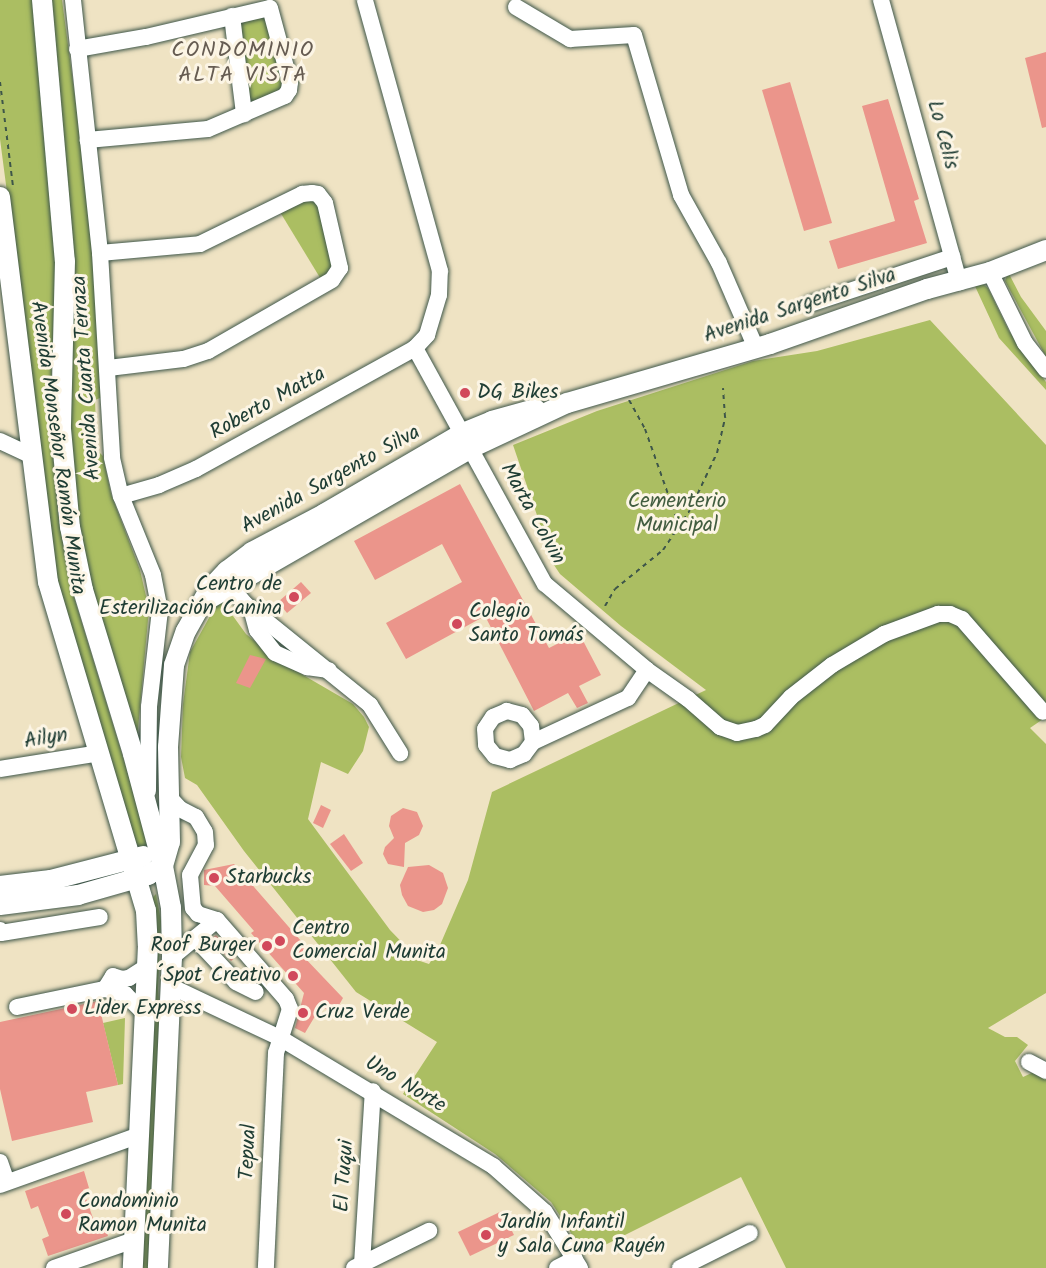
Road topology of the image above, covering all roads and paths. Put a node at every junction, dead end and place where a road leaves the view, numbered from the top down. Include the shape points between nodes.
1 (42, 0) edge
2 (73, 0) edge
3 (364, 0) edge
4 (881, 0) edge
5 (516, 7) dead end
6 (232, 16) junction
7 (78, 49) junction
8 (244, 114) junction
9 (88, 140) junction
10 (0, 197) edge
11 (1046, 250) edge
12 (100, 253) junction
13 (952, 257) junction
14 (990, 272) junction
15 (959, 282) junction
16 (810, 304) dead end
17 (7, 305) edge
18 (415, 348) junction
19 (756, 348) junction
20 (108, 368) junction
21 (1046, 370) edge
22 (723, 388) dead end
23 (627, 395) dead end
24 (0, 441) edge
25 (467, 441) junction
26 (30, 455) junction
27 (121, 496) junction
28 (679, 526) junction
29 (230, 586) junction
30 (205, 601) junction
31 (605, 606) dead end
32 (646, 670) junction
33 (1043, 712) dead end
34 (533, 741) dead end
35 (100, 753) junction
36 (400, 753) dead end
37 (0, 769) edge
38 (150, 819) junction
39 (174, 822) junction
40 (132, 858) junction
41 (161, 858) junction
42 (138, 878) junction
43 (3, 888) edge
44 (0, 905) edge
45 (100, 917) dead end
46 (217, 920) junction
47 (0, 931) edge
48 (195, 938) junction
49 (172, 957) junction
50 (147, 967) junction
51 (269, 980) junction
52 (109, 982) junction
53 (170, 986) junction
54 (256, 992) junction
55 (16, 1007) dead end
56 (143, 1011) junction
57 (232, 1014) junction
58 (280, 1038) junction
59 (1029, 1062) dead end
60 (1046, 1071) edge
61 (373, 1091) junction
62 (137, 1136) junction
63 (0, 1162) edge
64 (4, 1183) edge
65 (429, 1231) dead end
66 (750, 1233) dead end
67 (134, 1240) junction
68 (578, 1263) edge
69 (357, 1266) edge
70 (54, 1268) edge
71 (133, 1268) edge
72 (158, 1268) edge
73 (266, 1268) edge
74 (557, 1268) edge
75 (680, 1268) edge

1 - 38 main road, Avenida Monseñor Ramón Munita via 65,261 61,429 70,527 86,598
2 - 7 street, Avenida Cuarta Terraza
3 - 18 street, Roberto Matta via 440,271 439,295 427,335
4 - 13 street, Lo Celis
5 - 19 street via 570,39 634,35 681,195 719,263
6 - 7 street
6 - 8 street
6 - 8 street via 272,8 290,82 285,96
7 - 9 street, Avenida Cuarta Terraza
8 - 9 street via 196,132
9 - 12 street, Avenida Cuarta Terraza
10 - 17 main road, Avenida Monseñor Ramón Munita
11 - 14 main road, Avenida Sargento Silva
12 - 20 street, Avenida Cuarta Terraza
12 - 20 street via 200,244 302,194 312,193 325,203 339,263 332,280 208,351 183,359
13 - 15 street, Lo Celis
13 - 16 street, Avenida Sargento Silva
14 - 15 main road, Avenida Sargento Silva
14 - 21 street via 1025,343
15 - 19 main road, Avenida Sargento Silva via 927,289
17 - 26 main road, Avenida Monseñor Ramón Munita
18 - 25 street, Marta Colvin
18 - 27 street, Roberto Matta via 195,469
19 - 25 main road, Avenida Sargento Silva via 567,403 507,416
20 - 27 street, Avenida Cuarta Terraza via 112,458
22 - 28 path via 725,417 717,453
23 - 28 path via 645,429
24 - 26 street
25 - 29 main road, Avenida Sargento Silva
25 - 30 main road, Avenida Sargento Silva via 246,556 212,585
25 - 32 street, Marta Colvin via 545,584
26 - 35 main road, Avenida Monseñor Ramón Munita via 53,604
27 - 38 street, Avenida Cuarta Terraza via 149,565 160,610 147,737
28 - 31 path via 663,550 615,589
29 - 30 main road, Avenida Sargento Silva
29 - 36 street via 250,608 370,705
30 - 39 main road, Avenida Sargento Silva via 186,631 174,665 168,747
32 - 33 street, Marta Colvin via 727,731 756,729 816,676 849,654 903,626 950,614 975,632
32 - 34 street via 628,698
35 - 37 street, Ailyn
35 - 40 main road, Avenida Monseñor Ramón Munita
38 - 41 main road, Avenida Monseñor Ramón Munita
39 - 41 main road
39 - 46 street via 196,817 206,839 190,875 191,903 198,914
40 - 41 main road
40 - 42 main road, Avenida Monseñor Ramón Munita
40 - 43 main road via 65,877
41 - 42 main road
41 - 49 main road, Avenida Monseñor Ramón Munita via 172,917
42 - 44 main road via 58,899
42 - 50 main road, Avenida Monseñor Ramón Munita via 147,919
45 - 47 street
46 - 48 street
46 - 51 street
48 - 49 street
48 - 54 street via 236,982
49 - 53 main road, Avenida Monseñor Ramón Munita
50 - 52 street via 129,978
50 - 56 main road, Avenida Monseñor Ramón Munita
51 - 54 street
51 - 58 street, Tepual via 290,1009
52 - 55 street
52 - 56 street
53 - 57 street, Uno Norte
53 - 72 main road, Avenida Monseñor Ramón Munita
54 - 57 street
56 - 62 main road, Avenida Monseñor Ramón Munita
57 - 58 street, Uno Norte
58 - 61 street, Uno Norte
58 - 73 street, Tepual via 276,1053
59 - 60 street
61 - 68 street, Uno Norte via 493,1166 519,1187 545,1212
61 - 69 street, El Tuqui
62 - 64 street
62 - 67 main road, Avenida Monseñor Ramón Munita
63 - 64 street
65 - 69 street
66 - 75 street
67 - 70 street
67 - 71 main road, Avenida Monseñor Ramón Munita
68 - 74 street

